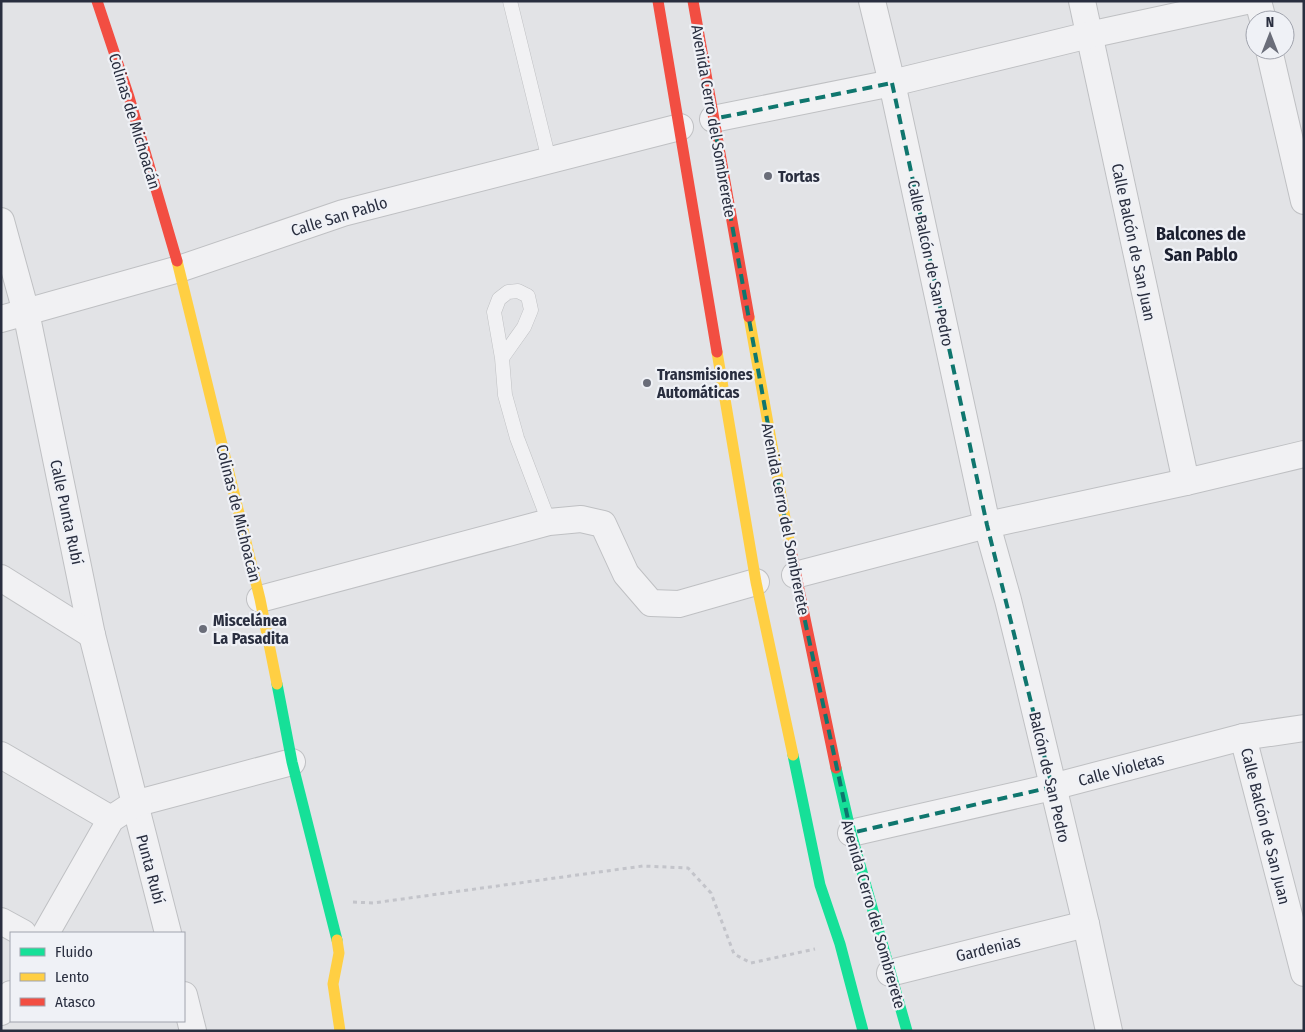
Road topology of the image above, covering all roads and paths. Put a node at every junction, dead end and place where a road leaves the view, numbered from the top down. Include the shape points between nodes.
1 (97, 1) edge
2 (510, 1) edge
3 (658, 1) edge
4 (693, 1) edge
5 (872, 1) edge
6 (1082, 1) edge
7 (1246, 1) edge
8 (1090, 35) junction
9 (1272, 60) edge
10 (892, 84) junction
11 (713, 119) junction
12 (680, 127) junction
13 (549, 160) junction
14 (1299, 160) edge
15 (1304, 201) edge
16 (1, 221) edge
17 (179, 269) junction
18 (26, 312) junction
19 (1, 319) edge
20 (502, 358) dead end
21 (1304, 454) edge
22 (1186, 482) junction
23 (549, 522) junction
24 (987, 525) junction
25 (795, 575) junction
26 (1, 578) edge
27 (756, 582) junction
28 (260, 598) junction
29 (92, 635) junction
30 (1304, 728) edge
31 (1243, 737) junction
32 (1, 755) edge
33 (292, 762) junction
34 (1052, 787) junction
35 (134, 804) junction
36 (111, 819) junction
37 (851, 833) junction
38 (327, 901) junction
39 (1, 921) edge
40 (1086, 924) junction
41 (21, 932) edge
42 (47, 932) edge
43 (168, 932) edge
44 (840, 944) junction
45 (1304, 972) edge
46 (890, 973) junction
47 (10, 996) edge
48 (185, 999) edge
49 (1, 1012) edge
50 (193, 1031) edge
51 (340, 1031) edge
52 (862, 1031) edge
53 (907, 1031) edge
54 (1109, 1031) edge

1 - 17 main road, Colinas de Michoacán via 129,97
2 - 13 lane
3 - 12 main road
4 - 11 main road, Avenida Cerro del Sombrerete
5 - 10 street, Calle Balcón de San Pedro
6 - 8 street, Calle Balcón de San Juan
7 - 8 street
8 - 10 street
8 - 22 street, Calle Balcón de San Juan
9 - 14 street
10 - 11 street
10 - 24 street, Calle Balcón de San Pedro
11 - 25 main road, Avenida Cerro del Sombrerete
12 - 13 street, Calle San Pablo
12 - 27 main road
13 - 17 street, Calle San Pablo via 343,213
14 - 15 street
16 - 18 street, Calle Punta Rubí
17 - 18 street, Calle San Pablo
17 - 28 main road, Colinas de Michoacán
18 - 19 street, Calle San Pablo
18 - 29 street, Calle Punta Rubí
20 - 23 lane via 505,395 516,438
21 - 22 street
22 - 24 street
23 - 27 street via 581,519 603,524 626,574 651,603 679,604
23 - 28 street
24 - 25 street
24 - 34 street, Balcón de San Pedro
25 - 37 main road, Avenida Cerro del Sombrerete
26 - 29 street
27 - 44 main road via 820,885
28 - 33 main road, Colinas de Michoacán
29 - 35 street, Calle Punta Rubí
30 - 31 street, Calle Violetas
31 - 34 street, Calle Violetas
31 - 45 street, Calle Balcón de San Juan
32 - 36 street
33 - 35 street
33 - 38 main road, Colinas de Michoacán
34 - 37 street, Calle Violetas
34 - 40 street, Balcón de San Pedro
35 - 36 street
35 - 43 street, Punta Rubí
36 - 42 street
37 - 46 main road, Avenida Cerro del Sombrerete
38 - 44 path via 373,903 643,866 688,868 711,892 734,954 751,963
38 - 51 main road, Colinas de Michoacán via 339,953 333,984
39 - 41 street
40 - 46 street, Gardenias
40 - 54 street, Balcón de San Pedro
44 - 52 main road
46 - 53 main road, Avenida Cerro del Sombrerete
47 - 49 street
48 - 50 street

